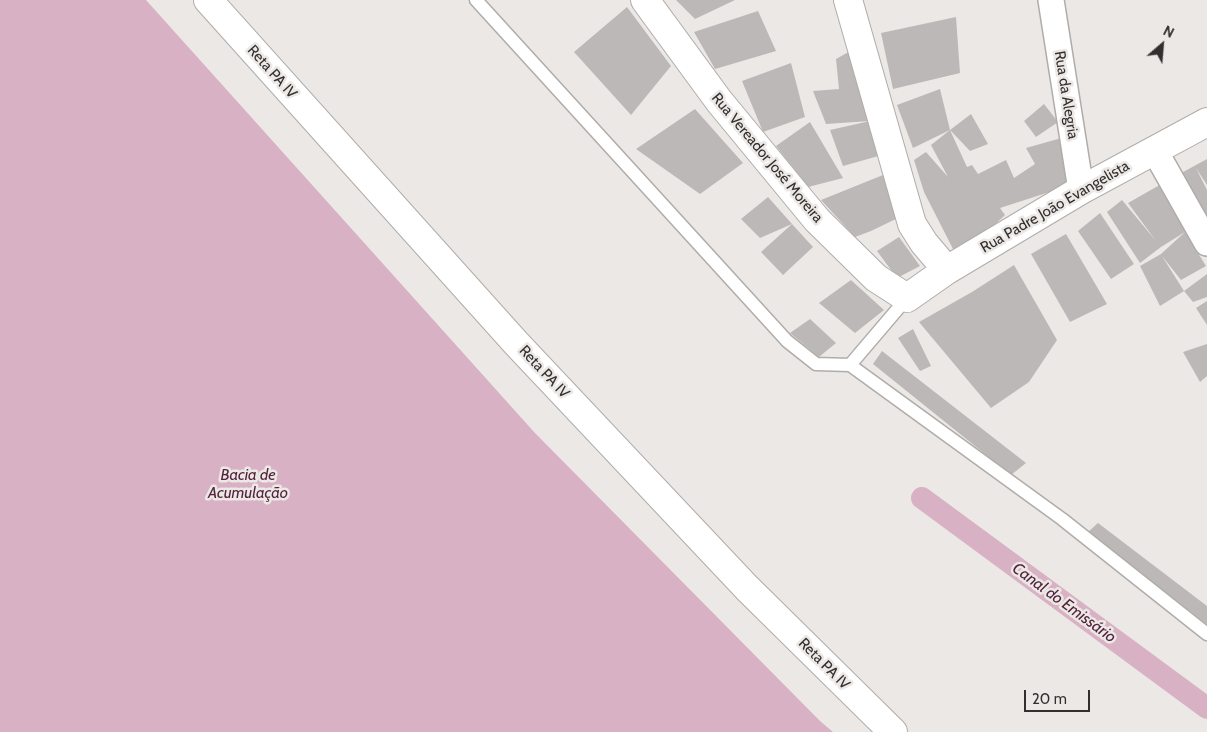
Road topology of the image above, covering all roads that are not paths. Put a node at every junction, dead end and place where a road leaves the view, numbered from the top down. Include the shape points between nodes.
1 (208, 0) edge
2 (476, 0) edge
3 (645, 0) edge
4 (848, 0) edge
5 (1051, 0) edge
6 (1207, 122) edge
7 (1155, 151) junction
8 (1082, 190) junction
9 (1207, 244) edge
10 (947, 270) junction
11 (907, 298) junction
12 (850, 365) junction
13 (1207, 634) edge
14 (893, 732) edge

1 - 14 street, Reta PA IV via 516,343 747,588
2 - 12 lane via 787,341 816,364
3 - 11 street, Rua Vereador José Moreira via 719,102 817,220 876,278
4 - 10 street via 912,224
5 - 8 street, Rua da Alegria
6 - 7 street, Rua Padre João Evangelista
7 - 8 street, Rua Padre João Evangelista
7 - 9 street
8 - 10 street, Rua Padre João Evangelista
10 - 11 street, Rua Padre João Evangelista
11 - 12 lane
12 - 13 lane via 1062,519

